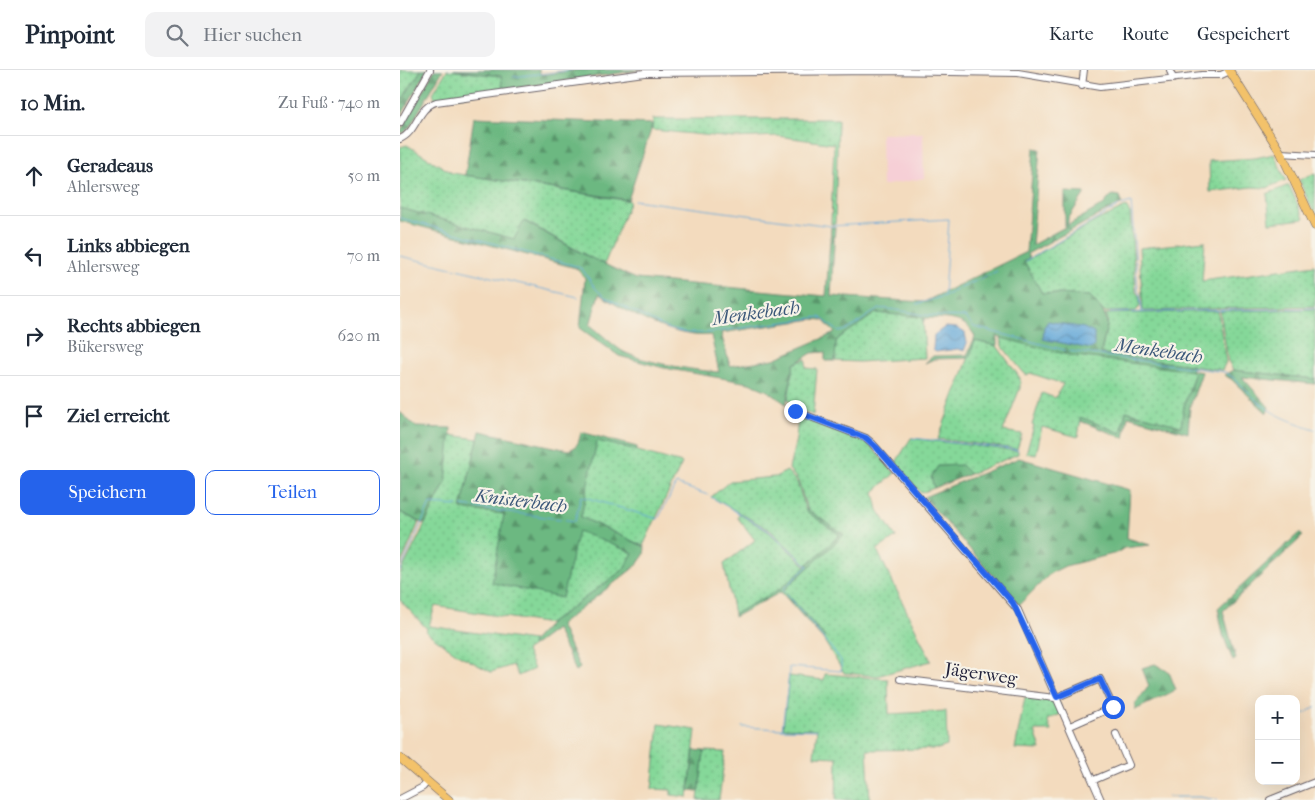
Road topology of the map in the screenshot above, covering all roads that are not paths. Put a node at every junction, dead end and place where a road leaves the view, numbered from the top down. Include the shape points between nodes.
1 (430, 70) edge
2 (1084, 70) edge
3 (1170, 70) edge
4 (1230, 71) edge
5 (1173, 78) junction
6 (1082, 86) junction
7 (400, 123) edge
8 (400, 139) edge
9 (1281, 153) junction
10 (1315, 155) edge
11 (1315, 226) edge
12 (795, 411) dead end
13 (900, 679) dead end
14 (1057, 697) junction
15 (1070, 726) junction
16 (1116, 735) dead end
17 (400, 758) edge
18 (1094, 780) junction
19 (428, 782) junction
20 (1315, 782) edge
21 (400, 799) edge
22 (449, 800) edge
23 (1101, 800) edge
24 (1270, 800) edge

1 - 7 street
2 - 6 street
3 - 5 street
4 - 5 street
4 - 9 main road
5 - 6 street via 1100,88
6 - 8 street via 1018,73 644,73 436,102 425,107 406,136
9 - 10 street
9 - 11 main road
12 - 14 street via 866,438 877,448 1013,603
13 - 14 street, Jägerweg
14 - 15 street
14 - 15 street via 1097,680 1102,681 1113,707
15 - 18 street
16 - 18 street via 1129,765
17 - 19 main road
18 - 23 street
19 - 21 street
19 - 22 main road
20 - 24 street

